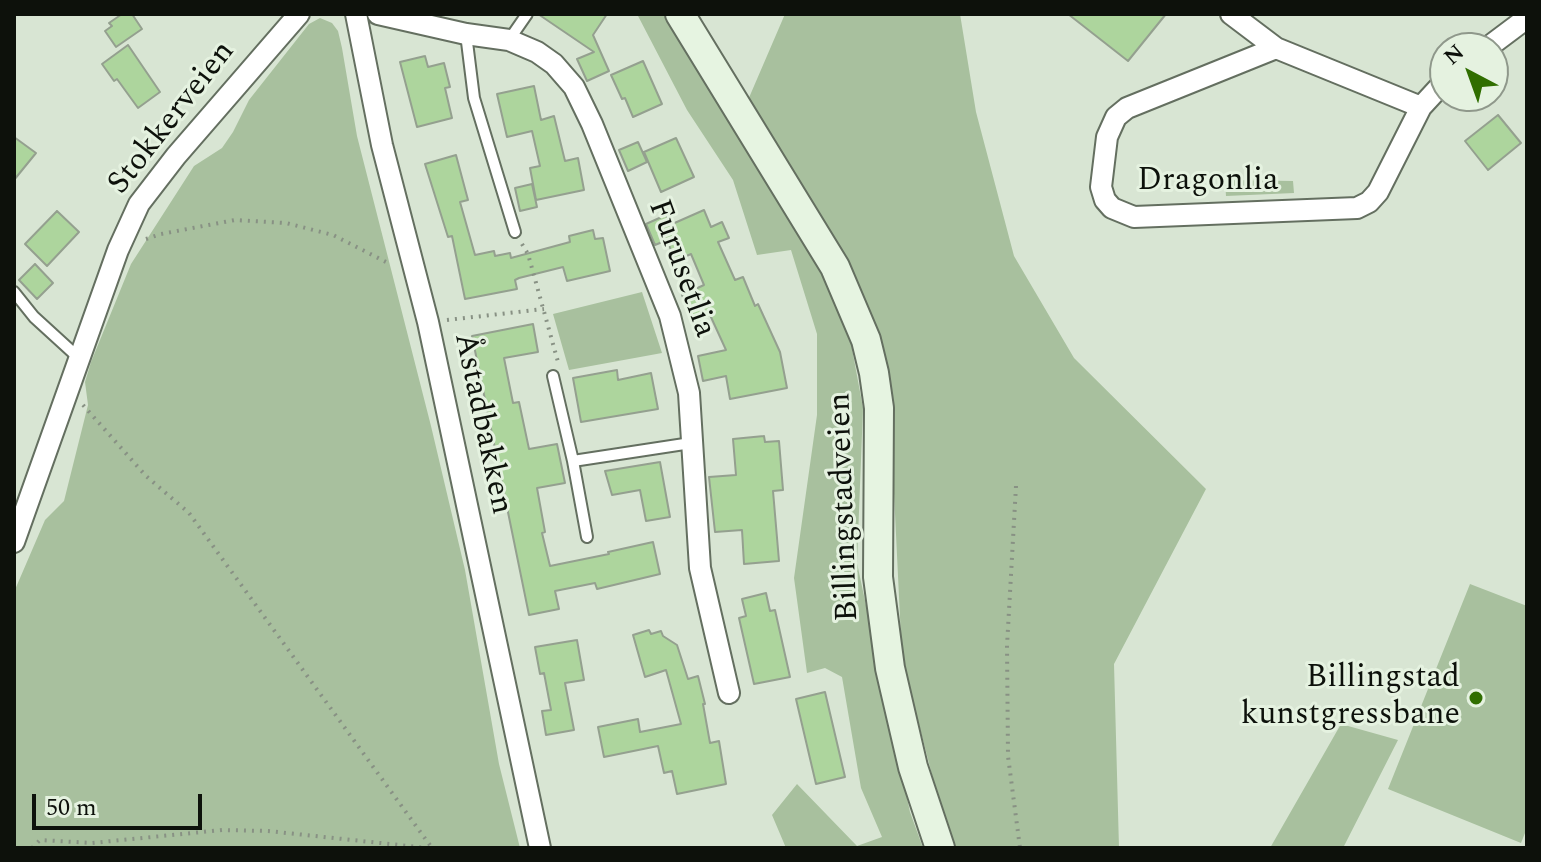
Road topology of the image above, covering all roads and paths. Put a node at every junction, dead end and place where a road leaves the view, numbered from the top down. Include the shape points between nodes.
1 (299, 14) edge
2 (356, 14) edge
3 (378, 14) edge
4 (527, 14) edge
5 (680, 14) edge
6 (1231, 14) edge
7 (466, 34) junction
8 (509, 40) junction
9 (1276, 48) junction
10 (1429, 98) edge
11 (1421, 107) junction
12 (515, 232) joint
13 (118, 250) junction
14 (417, 278) junction
15 (14, 292) edge
16 (544, 309) junction
17 (428, 322) junction
18 (80, 359) junction
19 (553, 376) joint
20 (69, 389) junction
21 (691, 443) junction
22 (573, 461) junction
23 (1016, 486) dead end
24 (587, 537) dead end
25 (14, 542) edge
26 (729, 693) dead end
27 (32, 848) edge
28 (429, 848) edge
29 (540, 848) edge
30 (940, 848) edge
31 (1020, 848) edge

1 - 13 street, Stokkerveien via 139,204
2 - 14 street, Åstadbakken via 382,145
3 - 7 street, Furusetlia
4 - 8 lane
5 - 30 main road, Billingstadveien via 835,267 866,340 879,408 878,577 890,668 913,767
6 - 9 street
7 - 8 street, Furusetlia
7 - 12 lane via 474,98
8 - 21 street, Furusetlia via 554,64 574,87 592,124 670,316 689,393
9 - 11 street
9 - 11 street, Dragonlia via 1116,117 1107,137 1101,187 1112,208 1134,217 1357,208 1378,192
10 - 11 street, Dragonlia
12 - 16 path via 528,254
13 - 14 path via 161,234 235,220 286,223 333,235
13 - 18 street, Stokkerveien
14 - 17 street, Åstadbakken
15 - 18 lane
16 - 17 path
16 - 19 path via 560,368
17 - 29 street, Åstadbakken
18 - 20 street, Stokkerveien
19 - 22 lane
20 - 25 street, Stokkerveien
20 - 28 path via 146,476 189,513
21 - 22 lane
21 - 26 street, Furusetlia via 700,568
22 - 24 lane
23 - 31 path via 1007,646 1008,756
27 - 28 path via 40,840 92,843 222,830

